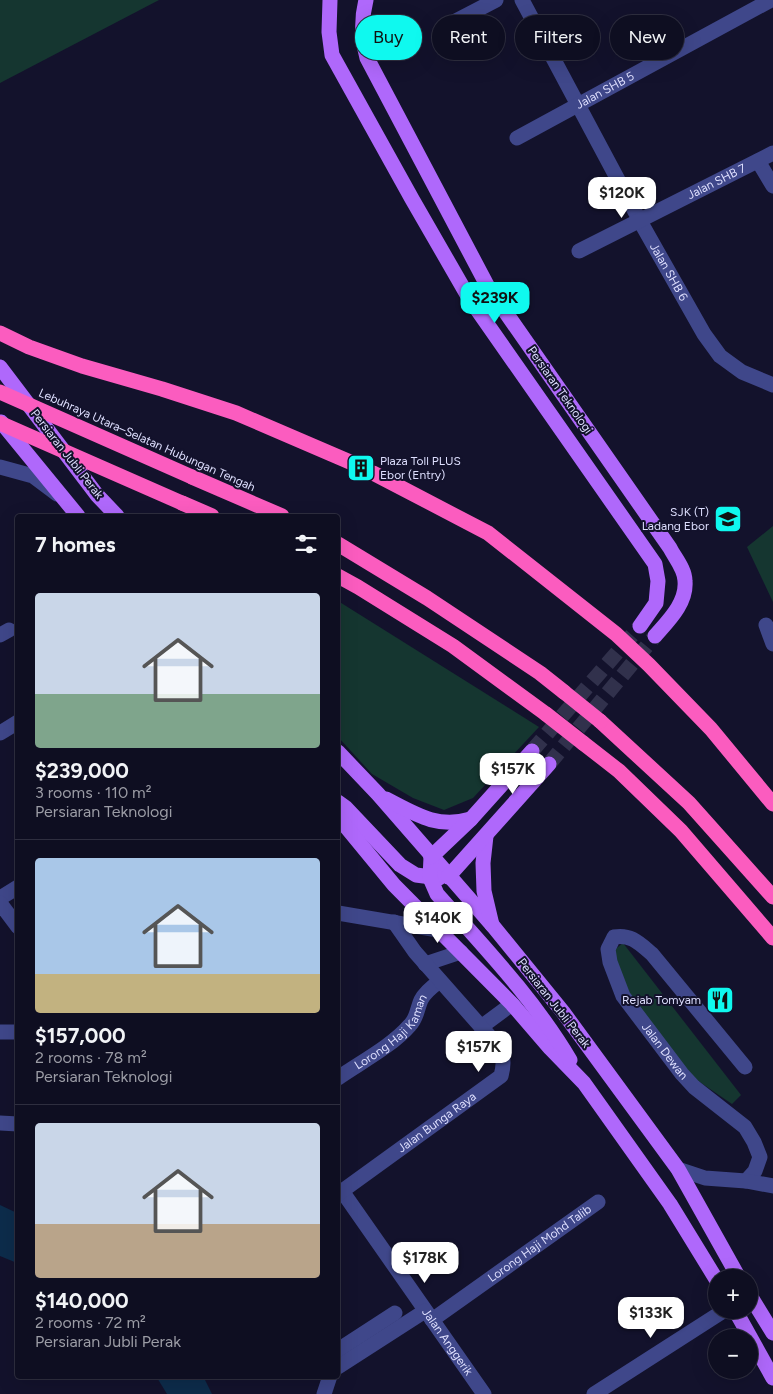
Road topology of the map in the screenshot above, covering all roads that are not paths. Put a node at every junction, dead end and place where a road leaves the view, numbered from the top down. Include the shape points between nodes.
1 (366, 0) edge
2 (496, 0) edge
3 (522, 0) edge
4 (772, 0) edge
5 (329, 1) edge
6 (467, 15) edge
7 (578, 104) junction
8 (517, 138) dead end
9 (773, 153) edge
10 (758, 161) junction
11 (773, 186) edge
12 (640, 221) junction
13 (579, 251) dead end
14 (0, 333) edge
15 (0, 367) edge
16 (773, 385) edge
17 (0, 392) edge
18 (0, 422) edge
19 (350, 462) tunnel mouth
20 (0, 467) edge
21 (373, 473) tunnel mouth
22 (64, 499) junction
23 (76, 514) edge
24 (115, 514) edge
25 (207, 514) edge
26 (278, 514) edge
27 (340, 545) edge
28 (340, 577) edge
29 (766, 625) dead end
30 (640, 626) tunnel mouth
31 (655, 636) tunnel mouth
32 (773, 644) edge
33 (15, 724) edge
34 (0, 732) edge
35 (532, 751) tunnel mouth
36 (340, 754) edge
37 (549, 764) tunnel mouth
38 (378, 794) junction
39 (340, 803) edge
40 (773, 804) edge
41 (340, 819) edge
42 (471, 819) junction
43 (486, 836) junction
44 (431, 857) junction
45 (448, 876) junction
46 (430, 878) junction
47 (15, 889) edge
48 (773, 897) edge
49 (0, 898) edge
50 (0, 903) edge
51 (340, 913) edge
52 (394, 922) junction
53 (15, 923) edge
54 (493, 926) junction
55 (438, 930) junction
56 (773, 938) edge
57 (461, 952) junction
58 (425, 964) junction
59 (440, 981) junction
60 (512, 1004) junction
61 (481, 1028) junction
62 (0, 1032) edge
63 (15, 1032) edge
64 (745, 1067) dead end
65 (340, 1077) edge
66 (584, 1083) junction
67 (0, 1123) edge
68 (15, 1124) edge
69 (678, 1169) junction
70 (746, 1181) junction
71 (773, 1186) edge
72 (340, 1192) edge
73 (598, 1202) dead end
74 (710, 1269) edge
75 (734, 1269) edge
76 (758, 1309) edge
77 (395, 1313) dead end
78 (428, 1315) junction
79 (711, 1319) edge
80 (740, 1319) edge
81 (380, 1331) junction
82 (773, 1334) edge
83 (340, 1349) edge
84 (340, 1365) edge
85 (773, 1378) edge
86 (329, 1379) edge
87 (324, 1394) edge
88 (484, 1394) edge
89 (594, 1394) edge

1 - 31 main road, Persiaran Teknologi via 362,39 367,58 488,287 681,568 685,581 683,594 675,614
2 - 6 street
3 - 7 street, Jalan SHB 6
4 - 7 street, Jalan SHB 5
5 - 30 main road, Persiaran Teknologi via 328,32 332,56 464,290 655,564 658,581 656,603
7 - 8 street, Jalan SHB 5
7 - 12 street, Jalan SHB 6
9 - 10 street, Jalan SHB 7
10 - 11 street
10 - 12 street, Jalan SHB 7
12 - 13 street, Jalan SHB 7
12 - 16 street, Jalan SHB 6 via 704,334 720,356 742,372
14 - 19 highway via 82,366 236,413
15 - 24 main road, Persiaran Jubli Perak via 97,495
17 - 26 highway, Lebuhraya Utara–Selatan Hubungan Tengah, bridge
18 - 22 main road
18 - 25 highway, bridge
20 - 22 street via 33,476
21 - 40 highway via 488,533 616,634 711,729
22 - 23 main road
27 - 48 highway, bridge via 540,673 615,733 689,802
28 - 56 highway, bridge via 452,646 619,771 681,831
29 - 32 street
33 - 34 street
35 - 42 main road
36 - 38 main road, Persiaran Jubli Perak
37 - 43 main road
38 - 42 main road via 418,816 458,823
38 - 44 main road, Persiaran Jubli Perak
39 - 46 main road via 400,865 416,875
41 - 55 main road via 394,885
42 - 44 main road
43 - 45 main road
43 - 54 main road via 484,890
44 - 45 main road, Persiaran Jubli Perak
44 - 46 main road
45 - 46 main road
45 - 54 main road, Persiaran Jubli Perak
46 - 66 main road via 437,894 516,983 560,1043
47 - 49 street
50 - 53 street
51 - 52 street
52 - 55 street
52 - 58 street, Jalan Bunga Raya
54 - 69 main road, Persiaran Jubli Perak via 563,1012
55 - 57 main road
57 - 58 street
57 - 60 main road
58 - 59 street, Jalan Bunga Raya
59 - 61 street, Jalan Bunga Raya
59 - 65 street, Lorong Haji Kaman via 420,1001 418,1013 411,1024
60 - 61 street
60 - 66 main road
61 - 72 street, Jalan Bunga Raya via 501,1052 504,1063 501,1076
62 - 63 street
64 - 70 street, Jalan Dewan via 652,954 624,935 614,937 608,950 623,996 682,1074 745,1126 754,1142 760,1158
66 - 74 main road via 670,1204
67 - 68 street
69 - 70 street via 705,1178
69 - 75 main road, Persiaran Jubli Perak
70 - 71 street
72 - 78 street, Jalan Anggerik
73 - 78 street, Lorong Haji Mohd Talib
76 - 82 main road
77 - 81 street
78 - 81 street, Lorong Haji Mohd Talib
78 - 88 street, Jalan Anggerik
79 - 89 street
80 - 85 main road
81 - 83 street
81 - 84 street
86 - 87 street

